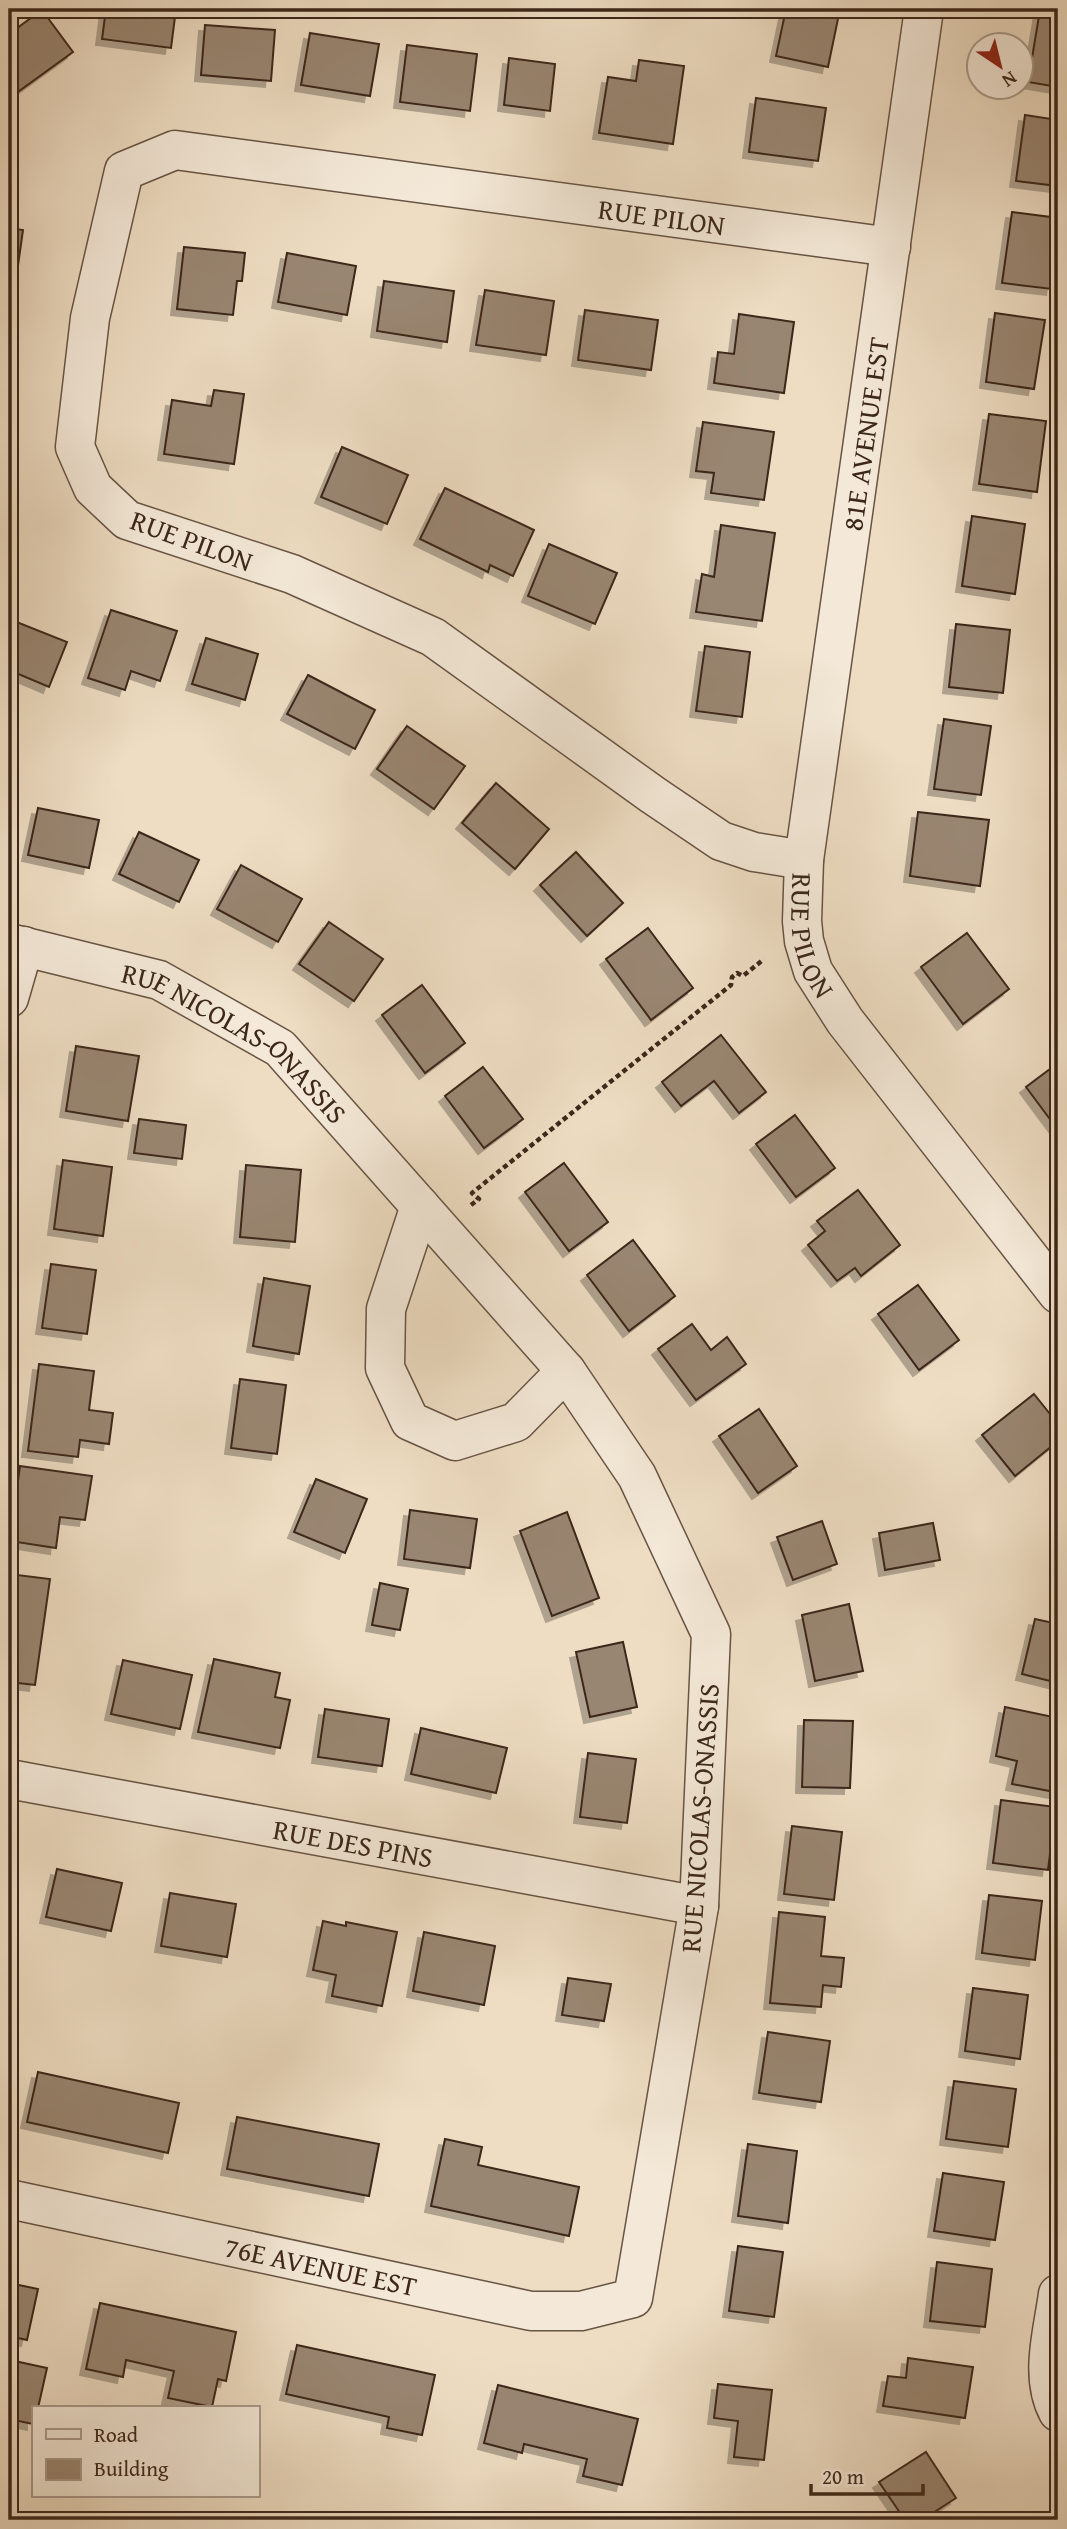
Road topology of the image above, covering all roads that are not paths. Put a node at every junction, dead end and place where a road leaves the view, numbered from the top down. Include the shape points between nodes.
1 (924, 9) edge
2 (891, 247) junction
3 (804, 860) junction
4 (16, 944) edge
5 (9, 998) edge
6 (421, 1206) junction
7 (1058, 1294) edge
8 (566, 1371) junction
9 (9, 1779) edge
10 (699, 1906) junction
11 (9, 2199) edge
12 (1058, 2294) edge
13 (633, 2298) joint
14 (1058, 2412) edge

1 - 2 street, 81E AVENUE EST
2 - 3 street, 81E AVENUE EST
2 - 3 street, RUE PILON via 176,150 124,171 90,318 75,447 93,488 127,520 292,574 433,637 721,841
3 - 7 street, RUE PILON via 802,922 813,971 845,1021
4 - 5 street
4 - 6 street, RUE NICOLAS-ONASSIS via 159,980 281,1048
6 - 8 street, RUE NICOLAS-ONASSIS
6 - 8 street via 386,1309 385,1368 410,1421 455,1441 516,1422
8 - 10 street, RUE NICOLAS-ONASSIS via 637,1476 711,1634
9 - 10 street, RUE DES PINS
10 - 13 street, RUE NICOLAS-ONASSIS
11 - 13 street, 76E AVENUE EST via 531,2311 581,2311
12 - 14 street via 1048,2374

